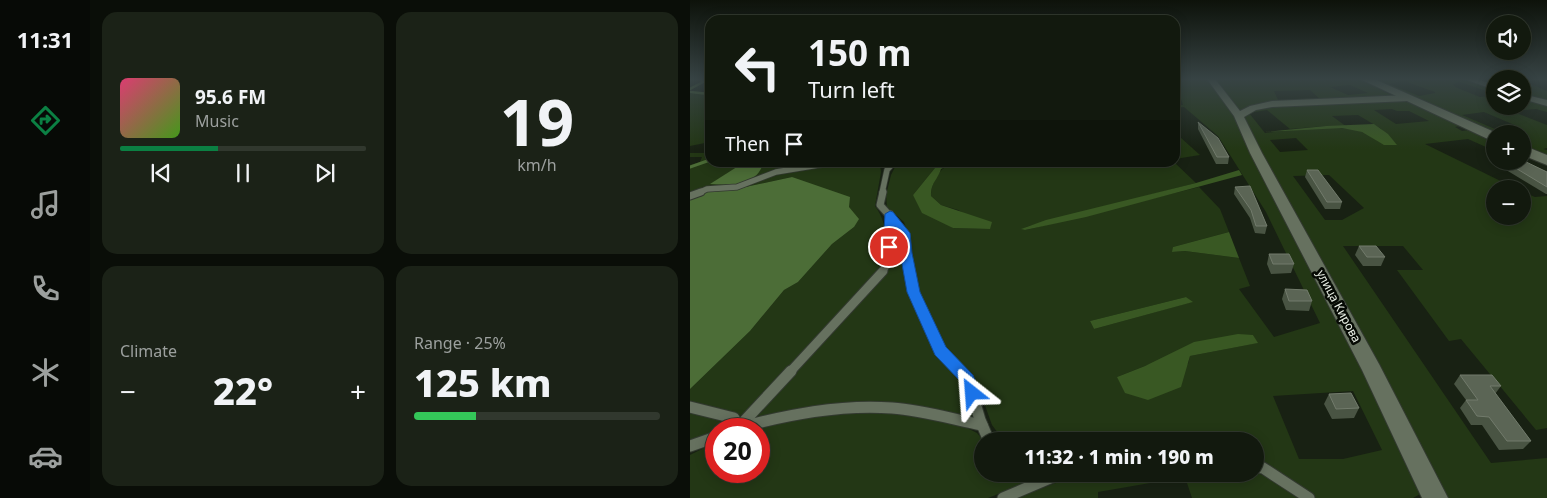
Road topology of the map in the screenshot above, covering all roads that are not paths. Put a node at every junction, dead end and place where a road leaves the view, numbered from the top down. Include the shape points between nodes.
1 (1229, 102) edge
2 (1312, 102) edge
3 (1417, 102) edge
4 (1239, 116) junction
5 (1486, 133) edge
6 (1531, 153) edge
7 (1547, 160) edge
8 (806, 167) edge
9 (884, 167) edge
10 (690, 196) edge
11 (890, 214) junction
12 (690, 407) edge
13 (734, 418) edge
14 (745, 418) edge
15 (770, 420) edge
16 (982, 425) junction
17 (985, 432) edge
18 (705, 442) edge
19 (702, 443) junction
20 (690, 446) edge
21 (690, 451) edge
22 (1264, 469) edge
23 (1037, 482) edge
24 (1003, 498) edge
25 (1308, 498) edge
26 (1435, 498) edge

1 - 4 street, улица Кирова
2 - 4 street via 1272,104 1253,108
3 - 5 main road
4 - 26 street, улица Кирова
6 - 7 main road
8 - 10 lane via 776,172 738,187 707,189
9 - 11 lane via 880,205
11 - 14 lane via 888,263 880,276
11 - 16 lane via 905,233 913,292 940,351 968,379
12 - 13 lane
15 - 16 lane via 892,408
16 - 17 lane
18 - 19 lane
19 - 20 lane
19 - 21 lane
22 - 25 lane
23 - 24 lane

